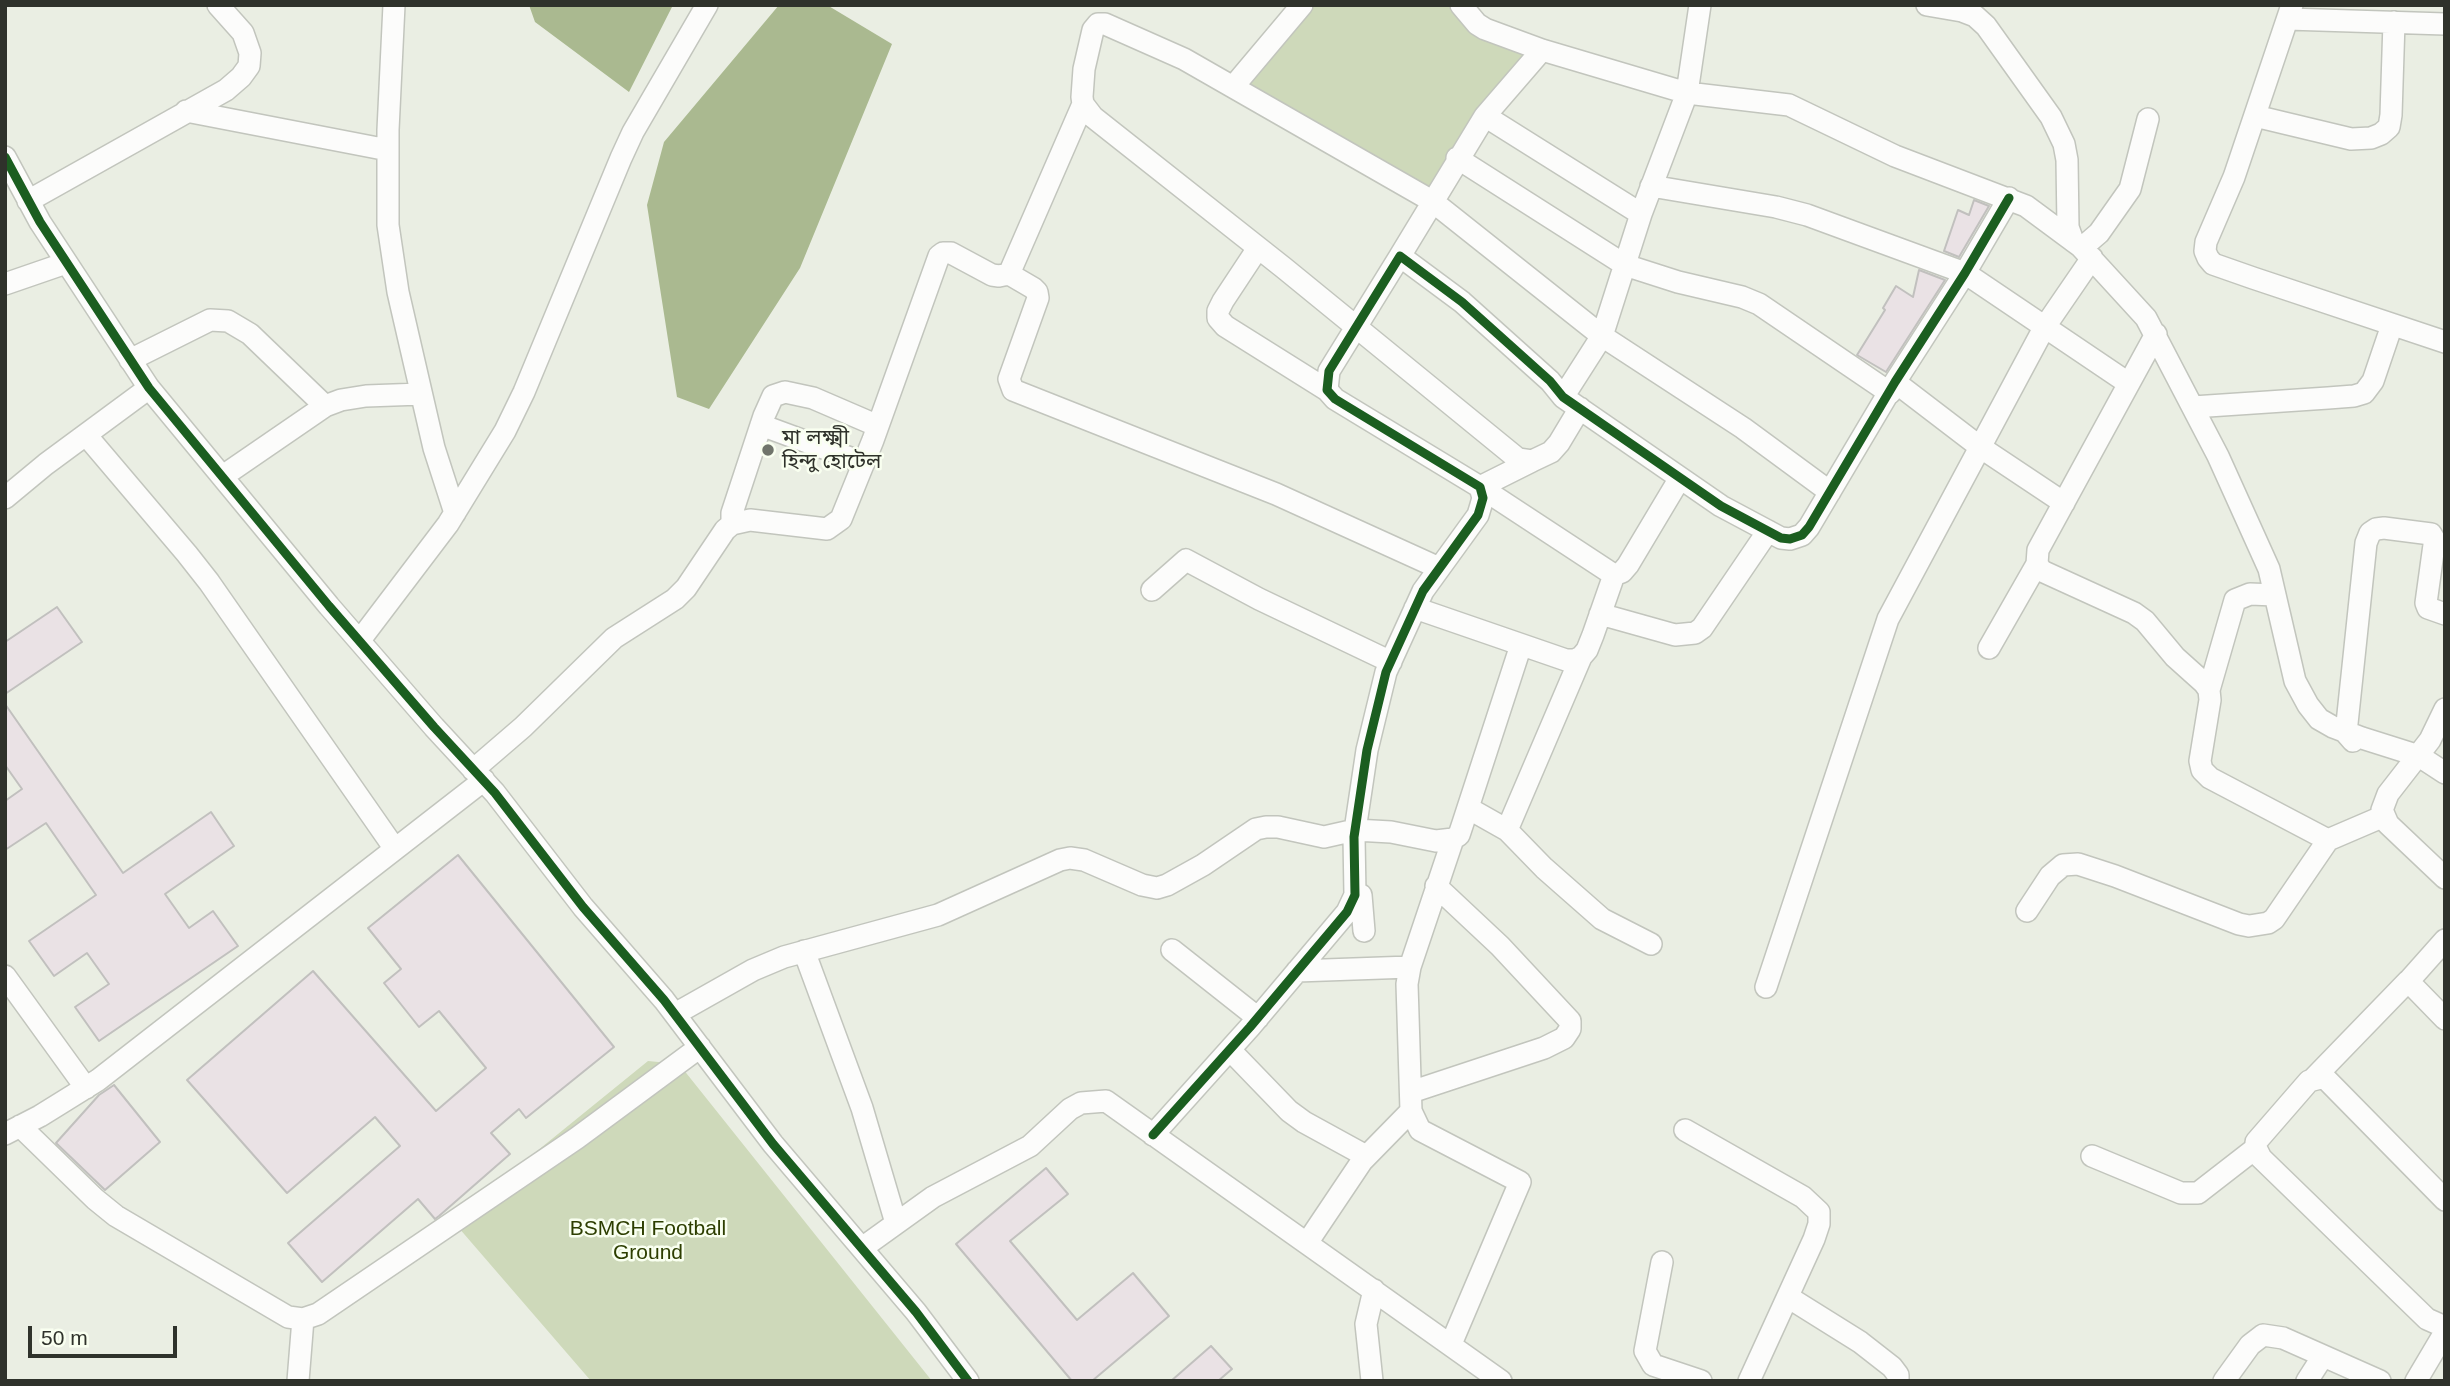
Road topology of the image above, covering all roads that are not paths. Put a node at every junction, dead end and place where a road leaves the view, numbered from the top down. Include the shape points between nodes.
1 (218, 5) edge
2 (394, 5) edge
3 (706, 5) edge
4 (1302, 5) edge
5 (1461, 5) edge
6 (1700, 5) edge
7 (1927, 5) edge
8 (2290, 12) edge
9 (2394, 22) junction
10 (2445, 24) edge
11 (1542, 50) junction
12 (1233, 87) junction
13 (1687, 93) junction
14 (1083, 104) junction
15 (186, 111) junction
16 (1485, 116) junction
17 (2255, 116) junction
18 (2148, 119) dead end
19 (387, 150) junction
20 (5, 157) edge
21 (1457, 158) junction
22 (1651, 187) junction
23 (2009, 198) junction
24 (29, 201) junction
25 (1432, 201) junction
26 (1641, 214) junction
27 (1258, 248) junction
28 (2086, 252) junction
29 (1400, 256) junction
30 (66, 263) junction
31 (1625, 265) junction
32 (1965, 273) junction
33 (1009, 274) junction
34 (5, 284) edge
35 (2392, 325) junction
36 (1357, 328) junction
37 (2044, 328) junction
38 (2156, 334) junction
39 (1602, 337) junction
40 (2445, 342) edge
41 (130, 360) junction
42 (2129, 383) junction
43 (1892, 387) junction
44 (149, 388) junction
45 (1327, 390) junction
46 (422, 394) junction
47 (1571, 403) junction
48 (325, 406) junction
49 (2193, 407) junction
50 (761, 425) junction
51 (878, 426) junction
52 (86, 435) junction
53 (1980, 447) junction
54 (1532, 460) junction
55 (864, 463) junction
56 (223, 476) junction
57 (1680, 478) junction
58 (1480, 487) junction
59 (1830, 492) junction
60 (5, 498) edge
61 (2064, 503) junction
62 (454, 513) junction
63 (732, 524) junction
64 (1768, 531) junction
65 (2037, 564) junction
66 (1439, 568) junction
67 (1614, 575) junction
68 (1152, 590) dead end
69 (2275, 595) junction
70 (1415, 607) junction
71 (1600, 614) junction
72 (2445, 614) edge
73 (360, 640) junction
74 (1521, 645) junction
75 (1989, 648) dead end
76 (1581, 657) junction
77 (1391, 662) junction
78 (2209, 690) junction
79 (2445, 709) edge
80 (2346, 733) junction
81 (2360, 752) dead end
82 (2419, 755) junction
83 (2445, 773) edge
84 (479, 775) junction
85 (1468, 808) junction
86 (2384, 816) junction
87 (1355, 830) junction
88 (1507, 830) junction
89 (1453, 839) junction
90 (2328, 841) junction
91 (394, 849) junction
92 (2445, 878) edge
93 (1436, 886) junction
94 (1355, 895) junction
95 (2027, 911) dead end
96 (1364, 931) dead end
97 (2445, 940) edge
98 (1651, 944) dead end
99 (1172, 950) dead end
100 (804, 951) junction
101 (1410, 968) junction
102 (1297, 971) junction
103 (5, 976) edge
104 (2405, 985) junction
105 (1766, 986) dead end
106 (675, 1014) junction
107 (1258, 1018) junction
108 (2445, 1019) edge
109 (700, 1047) junction
110 (1230, 1050) junction
111 (2314, 1078) junction
112 (86, 1088) junction
113 (1411, 1101) junction
114 (13, 1130) edge
115 (1685, 1130) dead end
116 (1153, 1136) junction
117 (2256, 1148) junction
118 (1366, 1156) junction
119 (2092, 1156) dead end
120 (2445, 1200) edge
121 (896, 1223) junction
122 (1307, 1243) junction
123 (862, 1248) junction
124 (1662, 1262) dead end
125 (1374, 1290) junction
126 (1788, 1297) junction
127 (303, 1319) junction
128 (2445, 1330) edge
129 (1451, 1343) junction
130 (2323, 1356) junction
131 (298, 1381) edge
132 (968, 1381) edge
133 (1373, 1381) edge
134 (1501, 1381) edge
135 (1701, 1381) edge
136 (1749, 1381) edge
137 (1898, 1381) edge
138 (2224, 1381) edge
139 (2307, 1381) edge
140 (2380, 1381) edge
141 (2416, 1381) edge

1 - 15 street via 243,33 249,66 226,90
2 - 19 street
3 - 62 street via 634,132 524,392
4 - 12 street
5 - 11 street via 1485,29
6 - 13 street
7 - 28 street via 1975,16 2051,117 2067,160 2068,227 2073,241
8 - 9 street
8 - 17 street
9 - 10 street
9 - 17 street via 2391,115 2389,127 2381,134 2351,139
11 - 13 street
11 - 16 street
12 - 14 street via 1184,58 1098,24 1089,41
12 - 25 street
13 - 22 street
13 - 23 street via 1789,106 1895,156
14 - 27 street via 1093,117
14 - 33 street
15 - 19 street
15 - 24 street
16 - 21 street
16 - 26 street
17 - 35 street via 2206,242 2208,258 2213,264
18 - 28 street via 2130,189 2099,233 2084,246
19 - 46 street via 391,250
20 - 24 street
21 - 25 street
21 - 31 street
22 - 26 street
22 - 32 street via 1807,215
23 - 28 street via 2026,205
23 - 32 street
24 - 30 street
25 - 29 street
25 - 39 street
26 - 31 street
27 - 36 street
27 - 45 street via 1223,301 1218,318
28 - 37 street
28 - 38 street via 2137,306
29 - 36 street
29 - 47 street via 1462,302
30 - 34 street
30 - 41 street
31 - 39 street
31 - 43 street via 1759,304
32 - 37 street
32 - 43 street
33 - 51 street via 992,275 951,253 939,256
33 - 66 street via 1033,288 1038,298 1009,379 1013,390 1240,479
35 - 40 street
35 - 49 street via 2373,381 2364,393
36 - 45 street via 1329,371
36 - 54 street via 1518,459
37 - 42 street
37 - 53 street
38 - 42 street
38 - 49 street
39 - 47 street
39 - 59 street via 1743,428
41 - 44 street
41 - 48 street via 210,320 228,321 250,334
42 - 61 street
43 - 53 street
43 - 59 street
44 - 52 street
44 - 56 street
45 - 58 street
46 - 48 street via 366,396
46 - 62 street
47 - 54 street via 1551,452
47 - 57 street
48 - 56 street
49 - 69 street via 2258,540
50 - 51 street via 773,396 785,392 813,398
50 - 55 street
50 - 63 street
51 - 55 street
52 - 60 street
52 - 91 street via 202,572
53 - 61 street
53 - 105 street via 1888,619
54 - 58 street
55 - 63 street via 841,519 827,529 750,520
56 - 73 street
57 - 64 street
57 - 67 street via 1628,565
58 - 66 street via 1483,498 1478,515
58 - 67 street
59 - 64 street via 1802,535 1781,538
61 - 65 street via 2038,550
62 - 73 street
63 - 84 street via 675,599 614,638
64 - 71 street via 1695,633 1675,635
65 - 75 street
65 - 78 street via 2042,571 2145,621
66 - 70 street
67 - 71 street
68 - 77 street via 1186,560
69 - 78 street via 2250,594 2235,600
69 - 80 street via 2295,681 2319,719
70 - 74 street
70 - 77 street
71 - 76 street
72 - 80 street via 2426,603 2434,545 2431,534 2384,528 2370,533
73 - 84 street
74 - 76 street via 1566,660
74 - 85 street
76 - 88 street
77 - 87 street via 1367,750
78 - 90 street via 2200,761 2203,778
79 - 82 street
80 - 81 street
80 - 82 street
82 - 83 street
82 - 86 street via 2388,794
84 - 91 street
84 - 106 street
85 - 88 street
85 - 89 street via 1459,835
86 - 90 street
86 - 92 street
87 - 89 street via 1436,841
87 - 94 street
87 - 100 street via 1324,837 1278,827 1256,829 1203,865 1157,888 1084,860 1060,860 938,915
88 - 98 street via 1602,919
89 - 93 street
90 - 95 street via 2268,923 2239,924 2078,864 2063,865 2050,876
91 - 112 street
93 - 101 street
93 - 113 street via 1500,946 1570,1021 1570,1029 1564,1038 1544,1048
94 - 96 street via 1361,895
94 - 102 street via 1347,912
97 - 104 street
99 - 107 street
100 - 106 street via 753,970
100 - 121 street via 862,1108
101 - 102 street
101 - 113 street
102 - 107 street
103 - 112 street
104 - 108 street via 2408,981
104 - 111 street
106 - 109 street
107 - 110 street
109 - 123 street via 773,1144
109 - 127 street via 577,1138 318,1314
110 - 116 street
110 - 118 street via 1289,1111
111 - 117 street via 2256,1142
111 - 120 street via 2331,1082
112 - 114 street
113 - 118 street
113 - 129 street via 1420,1130 1520,1182
114 - 127 street via 116,1216 288,1317
115 - 126 street via 1803,1197 1819,1212 1814,1238
116 - 121 street via 1106,1101 1081,1103 1030,1146 933,1197
116 - 122 street
117 - 119 street via 2198,1193 2181,1193
117 - 128 street via 2261,1158 2427,1319
118 - 122 street
121 - 123 street
122 - 125 street
123 - 132 street
124 - 135 street via 1645,1345 1647,1357 1661,1369
125 - 129 street
125 - 133 street via 1366,1324
126 - 136 street
126 - 137 street via 1860,1342 1892,1367
127 - 131 street
128 - 141 street
129 - 134 street
130 - 138 street via 2283,1338 2263,1335
130 - 139 street
130 - 140 street

